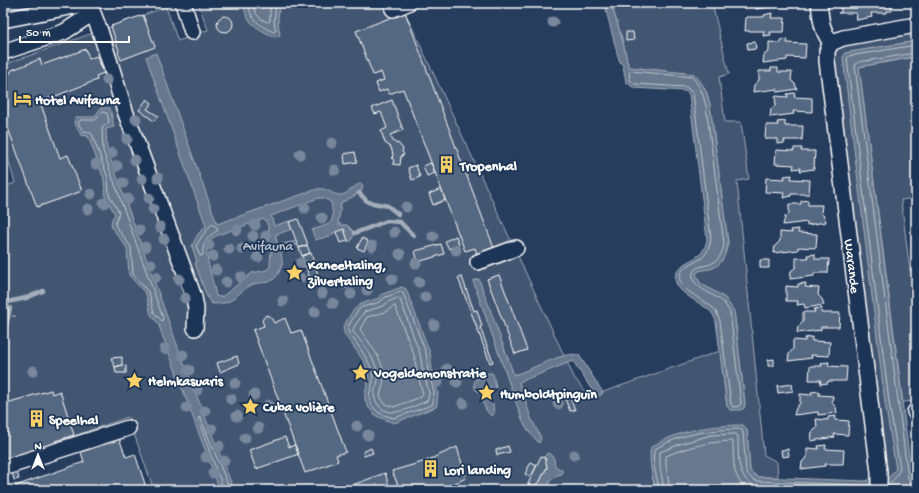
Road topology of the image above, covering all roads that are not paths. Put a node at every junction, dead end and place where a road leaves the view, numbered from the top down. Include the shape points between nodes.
1 (183, 3) edge
2 (408, 3) edge
3 (819, 3) edge
4 (90, 6) edge
5 (393, 9) dead end
6 (3, 20) edge
7 (916, 25) edge
8 (192, 32) dead end
9 (831, 43) junction
10 (3, 52) edge
11 (516, 248) dead end
12 (478, 262) dead end
13 (195, 328) dead end
14 (128, 428) dead end
15 (3, 468) edge
16 (879, 490) edge

1 - 8 street
2 - 5 street
3 - 9 street via 821,26
4 - 6 street
4 - 10 street via 64,32
4 - 13 street via 125,111 194,297
7 - 9 street via 843,38
9 - 16 street, Warande via 827,51 827,61 879,472
11 - 12 street
14 - 15 street

